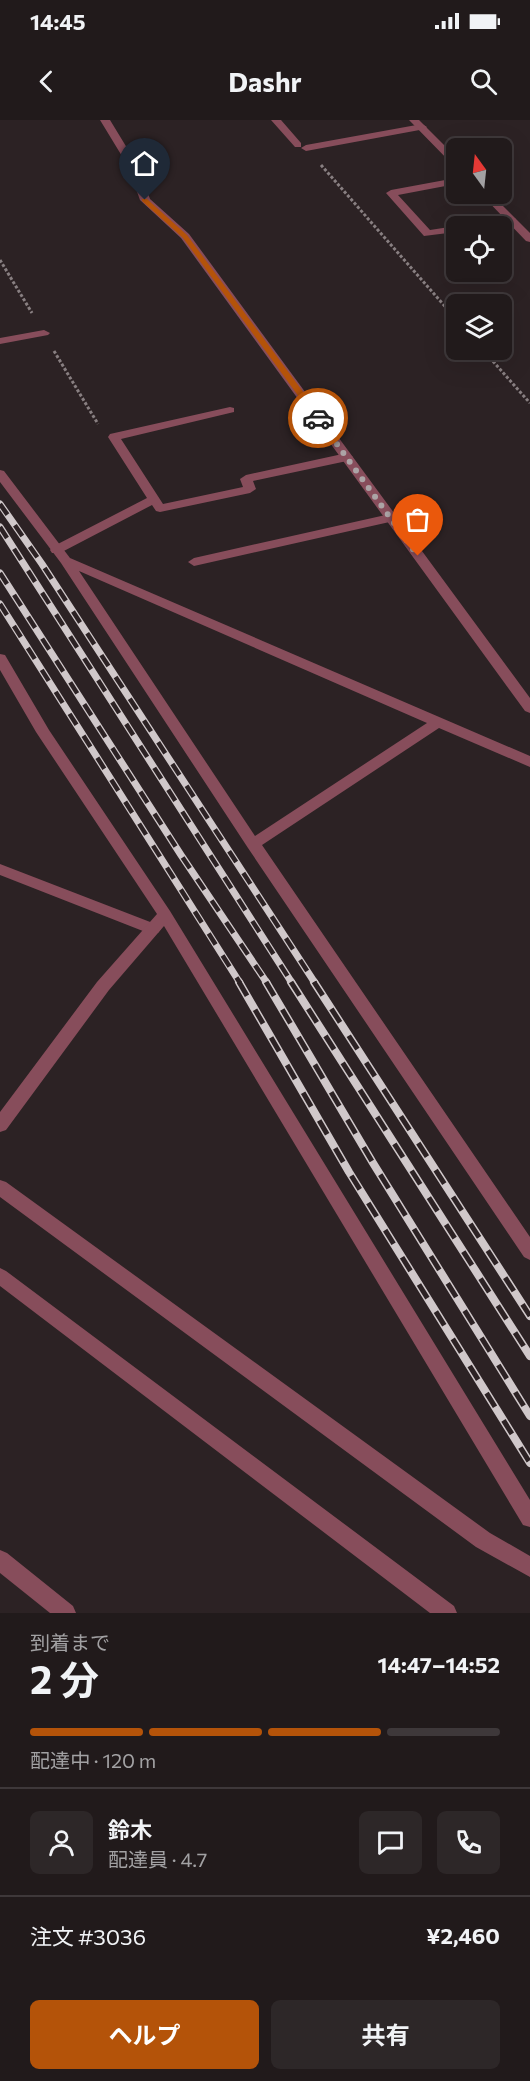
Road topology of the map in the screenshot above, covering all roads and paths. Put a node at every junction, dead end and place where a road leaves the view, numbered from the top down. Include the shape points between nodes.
1 (105, 120) edge
2 (276, 120) edge
3 (418, 124) edge
4 (302, 146) junction
5 (446, 153) edge
6 (446, 183) edge
7 (496, 204) edge
8 (508, 216) edge
9 (512, 220) edge
10 (446, 231) edge
11 (530, 239) edge
12 (446, 308) edge
13 (44, 333) dead end
14 (0, 341) edge
15 (492, 360) edge
16 (530, 403) edge
17 (230, 410) dead end
18 (347, 457) junction
19 (0, 474) edge
20 (154, 499) junction
21 (390, 518) junction
22 (61, 556) junction
23 (194, 562) dead end
24 (0, 658) edge
25 (530, 708) edge
26 (438, 722) junction
27 (530, 762) edge
28 (253, 844) junction
29 (0, 869) edge
30 (165, 915) junction
31 (153, 929) junction
32 (0, 1125) edge
33 (0, 1187) edge
34 (529, 1250) edge
35 (0, 1276) edge
36 (530, 1518) edge
37 (0, 1560) edge
38 (530, 1567) edge
39 (66, 1613) edge
40 (447, 1613) edge

1 - 18 street via 133,166 145,200 185,236
2 - 4 street
3 - 4 street
3 - 5 street
4 - 12 path
6 - 10 street via 391,193 428,234
7 - 8 street
9 - 11 street
13 - 14 street
15 - 16 path
17 - 20 street via 114,437
18 - 20 street via 246,480 250,489 160,508
18 - 21 street
19 - 22 street
20 - 22 street
21 - 23 street
21 - 25 street
22 - 26 street
22 - 28 street
24 - 30 street via 43,732
26 - 27 street
26 - 28 street
28 - 34 street
29 - 31 street
30 - 31 street
30 - 36 street
31 - 32 street via 103,986
33 - 38 street via 483,1540
35 - 40 street
37 - 39 street

